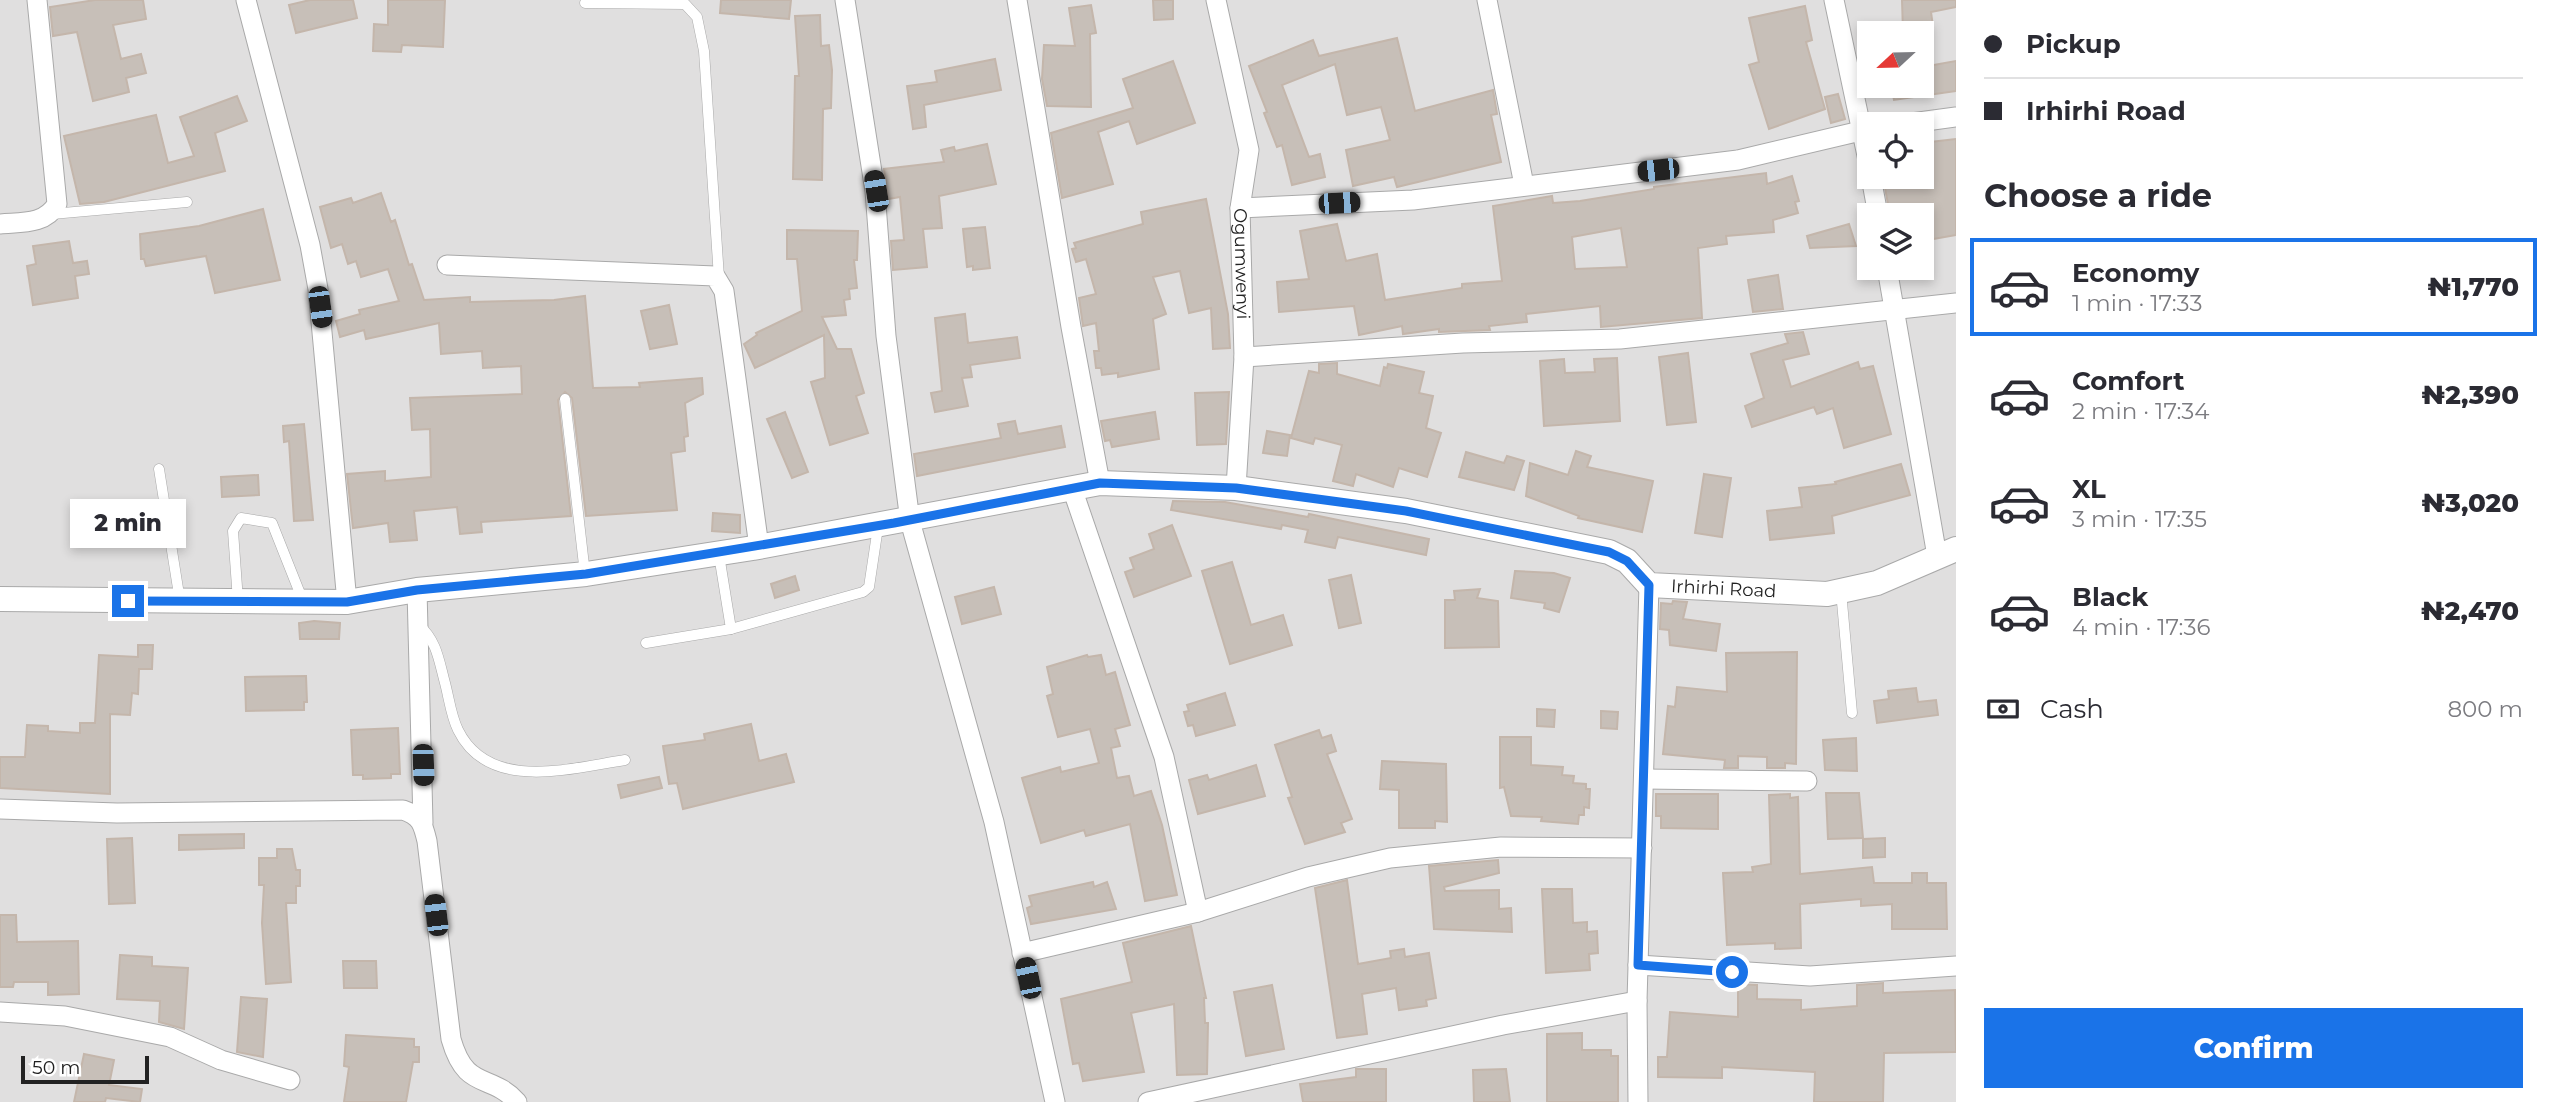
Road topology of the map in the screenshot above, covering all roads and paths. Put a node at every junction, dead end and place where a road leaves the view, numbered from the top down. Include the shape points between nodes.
1 (37, 0) edge
2 (246, 0) edge
3 (845, 0) edge
4 (1017, 0) edge
5 (1216, 0) edge
6 (1487, 0) edge
7 (1834, 0) edge
8 (585, 3) dead end
9 (1862, 112) edge
10 (1956, 117) edge
11 (1934, 120) edge
12 (1857, 131) edge
13 (1524, 185) junction
14 (187, 202) dead end
15 (1240, 208) junction
16 (51, 215) junction
17 (0, 224) edge
18 (447, 265) dead end
19 (719, 279) junction
20 (1889, 280) edge
21 (1956, 303) edge
22 (1894, 311) junction
23 (1244, 357) junction
24 (565, 399) dead end
25 (159, 469) dead end
26 (1100, 483) junction
27 (1072, 488) junction
28 (1236, 488) junction
29 (910, 521) junction
30 (878, 526) junction
31 (760, 547) junction
32 (1946, 552) edge
33 (718, 554) junction
34 (586, 574) junction
35 (1649, 585) junction
36 (417, 590) junction
37 (1841, 591) junction
38 (0, 599) edge
39 (180, 601) junction
40 (238, 601) junction
41 (303, 602) junction
42 (347, 602) junction
43 (419, 625) junction
44 (731, 629) junction
45 (646, 643) dead end
46 (1852, 713) dead end
47 (625, 760) dead end
48 (1644, 779) junction
49 (1807, 781) dead end
50 (0, 809) edge
51 (423, 823) junction
52 (1642, 848) junction
53 (1198, 912) junction
54 (1022, 953) junction
55 (1638, 965) junction
56 (1956, 966) edge
57 (1637, 1001) junction
58 (0, 1012) edge
59 (290, 1080) dead end
60 (517, 1102) edge
61 (1055, 1102) edge
62 (1148, 1102) edge
63 (1638, 1102) edge

1 - 16 street via 57,204
2 - 42 street via 318,289
3 - 29 street via 876,191 886,336
4 - 26 street
5 - 15 street, Ogumwenyi via 1250,150
6 - 13 street
7 - 9 street
8 - 19 lane via 685,4 697,17 704,51
10 - 11 street
12 - 13 street via 1738,160
13 - 15 street via 1413,200
14 - 16 lane
15 - 23 street, Ogumwenyi
16 - 17 street
18 - 19 street
19 - 31 street
20 - 22 street
21 - 22 street
22 - 23 street via 1620,339 1463,343
22 - 32 street
23 - 28 street, Ogumwenyi
24 - 34 lane
25 - 39 lane
26 - 27 street, Irhirhi Road
26 - 28 street, Irhirhi Road
27 - 29 street, Irhirhi Road
27 - 53 street via 1164,757
28 - 35 street, Irhirhi Road via 1406,511 1609,552 1627,561
29 - 30 street, Irhirhi Road
29 - 54 street via 994,822
30 - 31 street, Irhirhi Road
30 - 44 lane via 869,587 863,592
31 - 33 street, Irhirhi Road
32 - 37 street, Irhirhi Road via 1877,583
33 - 34 street, Irhirhi Road
33 - 44 lane
34 - 36 street, Irhirhi Road
35 - 37 street, Irhirhi Road
35 - 48 street
36 - 42 street, Irhirhi Road
36 - 43 street
37 - 46 lane
38 - 39 street, Irhirhi Road
39 - 40 street, Irhirhi Road
40 - 41 street, Irhirhi Road
40 - 41 lane via 233,531 242,518 264,519 276,529
41 - 42 street, Irhirhi Road
43 - 47 lane via 436,645 457,730 474,753 503,769 537,773
43 - 51 street
44 - 45 lane
48 - 49 street
48 - 52 street
50 - 51 street via 117,813 403,810
51 - 60 street via 457,1061 472,1076
52 - 53 street via 1501,847 1390,859 1308,877
52 - 55 street
53 - 54 street
54 - 61 street
55 - 56 street via 1810,976
55 - 57 street
57 - 62 street via 1503,1025
57 - 63 street
58 - 59 street via 65,1016 170,1037 221,1060

